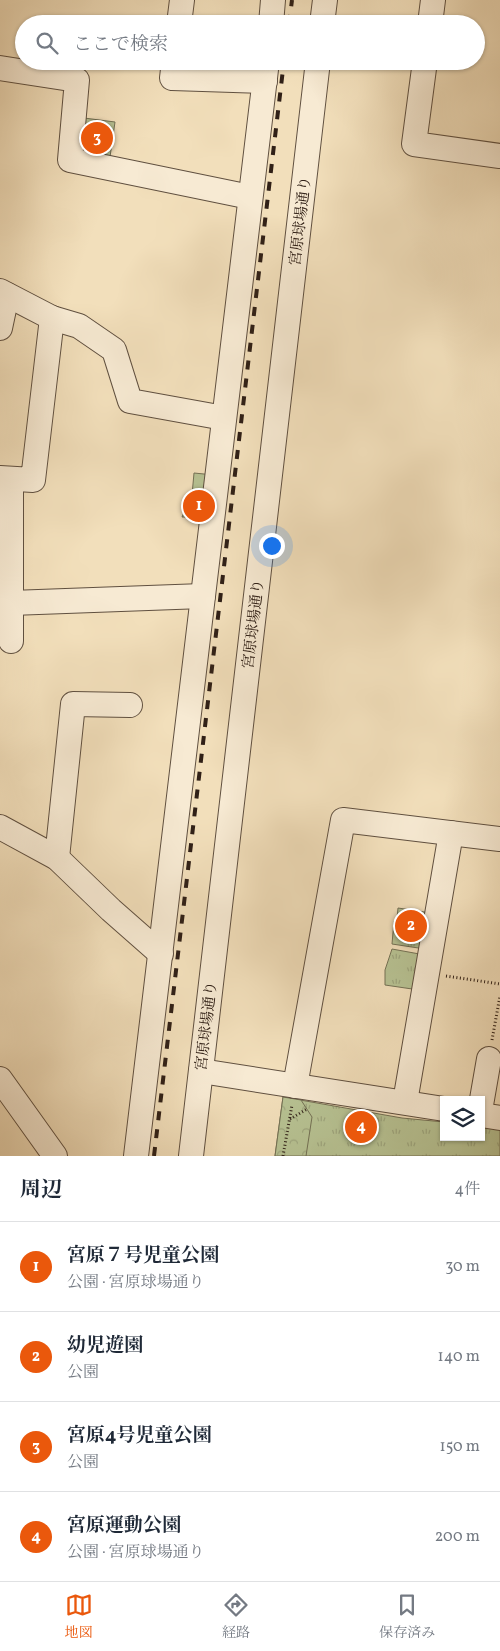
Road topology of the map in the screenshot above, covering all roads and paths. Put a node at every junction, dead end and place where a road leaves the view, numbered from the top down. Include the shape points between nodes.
1 (182, 0) edge
2 (273, 0) edge
3 (325, 0) edge
4 (433, 0) edge
5 (180, 15) edge
6 (272, 15) edge
7 (323, 15) edge
8 (431, 15) edge
9 (0, 68) edge
10 (173, 70) edge
11 (317, 70) edge
12 (424, 70) edge
13 (266, 71) edge
14 (500, 156) edge
15 (250, 197) junction
16 (3, 293) edge
17 (52, 318) junction
18 (0, 328) edge
19 (224, 418) junction
20 (6, 478) edge
21 (203, 596) junction
22 (11, 604) junction
23 (11, 640) dead end
24 (130, 705) dead end
25 (0, 827) edge
26 (451, 833) junction
27 (500, 840) edge
28 (58, 858) junction
29 (161, 954) junction
30 (428, 973) junction
31 (500, 984) edge
32 (500, 996) edge
33 (489, 1059) joint
34 (201, 1072) junction
35 (0, 1079) edge
36 (296, 1086) junction
37 (483, 1096) edge
38 (405, 1102) junction
39 (440, 1108) edge
40 (485, 1116) edge
41 (500, 1118) edge
42 (55, 1156) edge
43 (136, 1156) edge
44 (191, 1156) edge
45 (283, 1156) edge

1 - 5 street
2 - 6 street
3 - 7 street
4 - 8 street
9 - 15 street via 77,80 70,160
10 - 13 street via 172,78
11 - 34 street, 宮原球場通り
12 - 14 street via 414,144
13 - 15 street
15 - 19 street
16 - 17 street
16 - 18 street
17 - 19 street via 78,326 114,350 130,402
17 - 20 street via 33,480
19 - 21 street
20 - 22 street
21 - 22 street
21 - 29 street
22 - 23 street
24 - 28 street via 73,704
25 - 28 street
26 - 27 street
26 - 30 street
26 - 36 street via 343,820
28 - 29 street
29 - 43 street
30 - 31 path
30 - 38 street
32 - 33 path
33 - 37 street
34 - 36 street
34 - 44 street, 宮原球場通り
35 - 42 street
36 - 38 street
36 - 45 path
38 - 39 street
40 - 41 street

